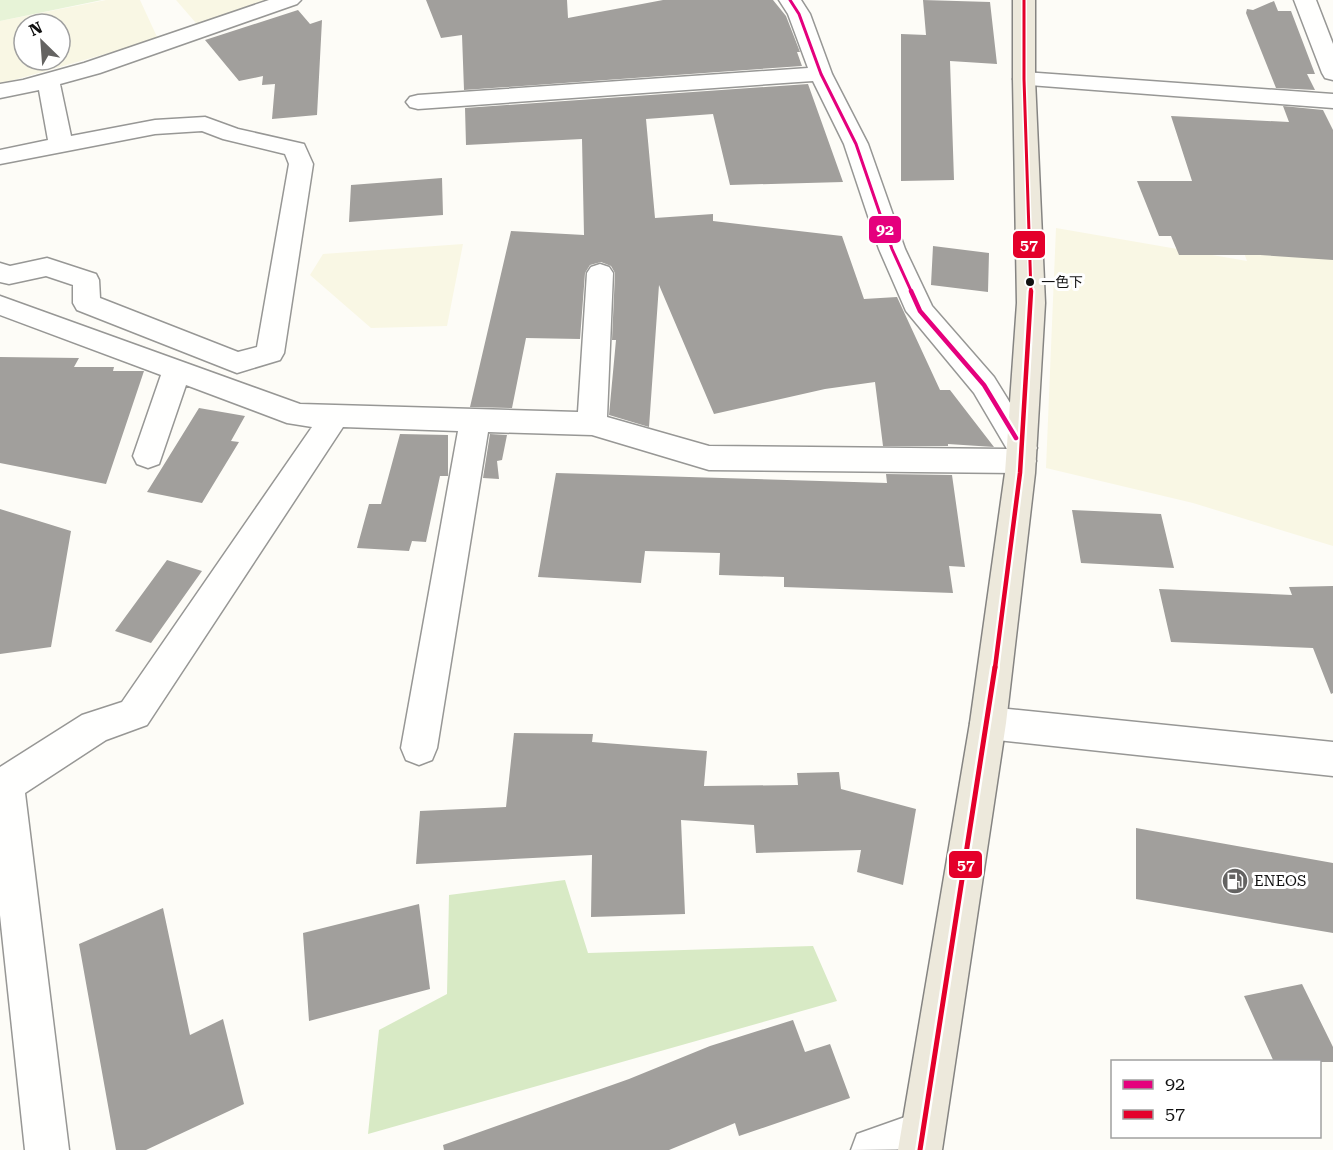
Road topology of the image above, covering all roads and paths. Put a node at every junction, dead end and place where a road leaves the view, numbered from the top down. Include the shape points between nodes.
1 (290, 0) edge
2 (790, 0) edge
3 (1024, 0) edge
4 (1305, 0) edge
5 (1333, 73) edge
6 (821, 75) junction
7 (1024, 79) junction
8 (48, 80) junction
9 (0, 90) edge
10 (1333, 101) edge
11 (418, 102) dead end
12 (61, 144) junction
13 (0, 157) edge
14 (0, 272) edge
15 (600, 273) dead end
16 (0, 305) edge
17 (177, 370) junction
18 (335, 416) junction
19 (475, 420) junction
20 (592, 424) junction
21 (1022, 455) junction
22 (148, 456) dead end
23 (988, 723) junction
24 (419, 748) dead end
25 (1333, 759) edge
26 (921, 1142) edge
27 (47, 1150) edge
28 (873, 1150) edge

1 - 8 street
2 - 6 street
3 - 7 main road
4 - 5 street
6 - 11 street
6 - 21 street via 856,144 892,249 920,311 984,385
7 - 10 street
7 - 21 main road via 1031,303
8 - 9 street
8 - 12 street
12 - 13 street
12 - 14 street via 154,127 205,124 296,149 301,164 270,353 237,363 87,303 86,280 47,267 9,275
15 - 20 street
16 - 17 street
17 - 18 street via 298,415
17 - 22 street
18 - 19 street
18 - 27 street via 134,714 95,727 6,785
19 - 20 street
19 - 24 street
20 - 21 street via 709,458
21 - 23 main road
23 - 25 street
23 - 26 main road
26 - 28 street

